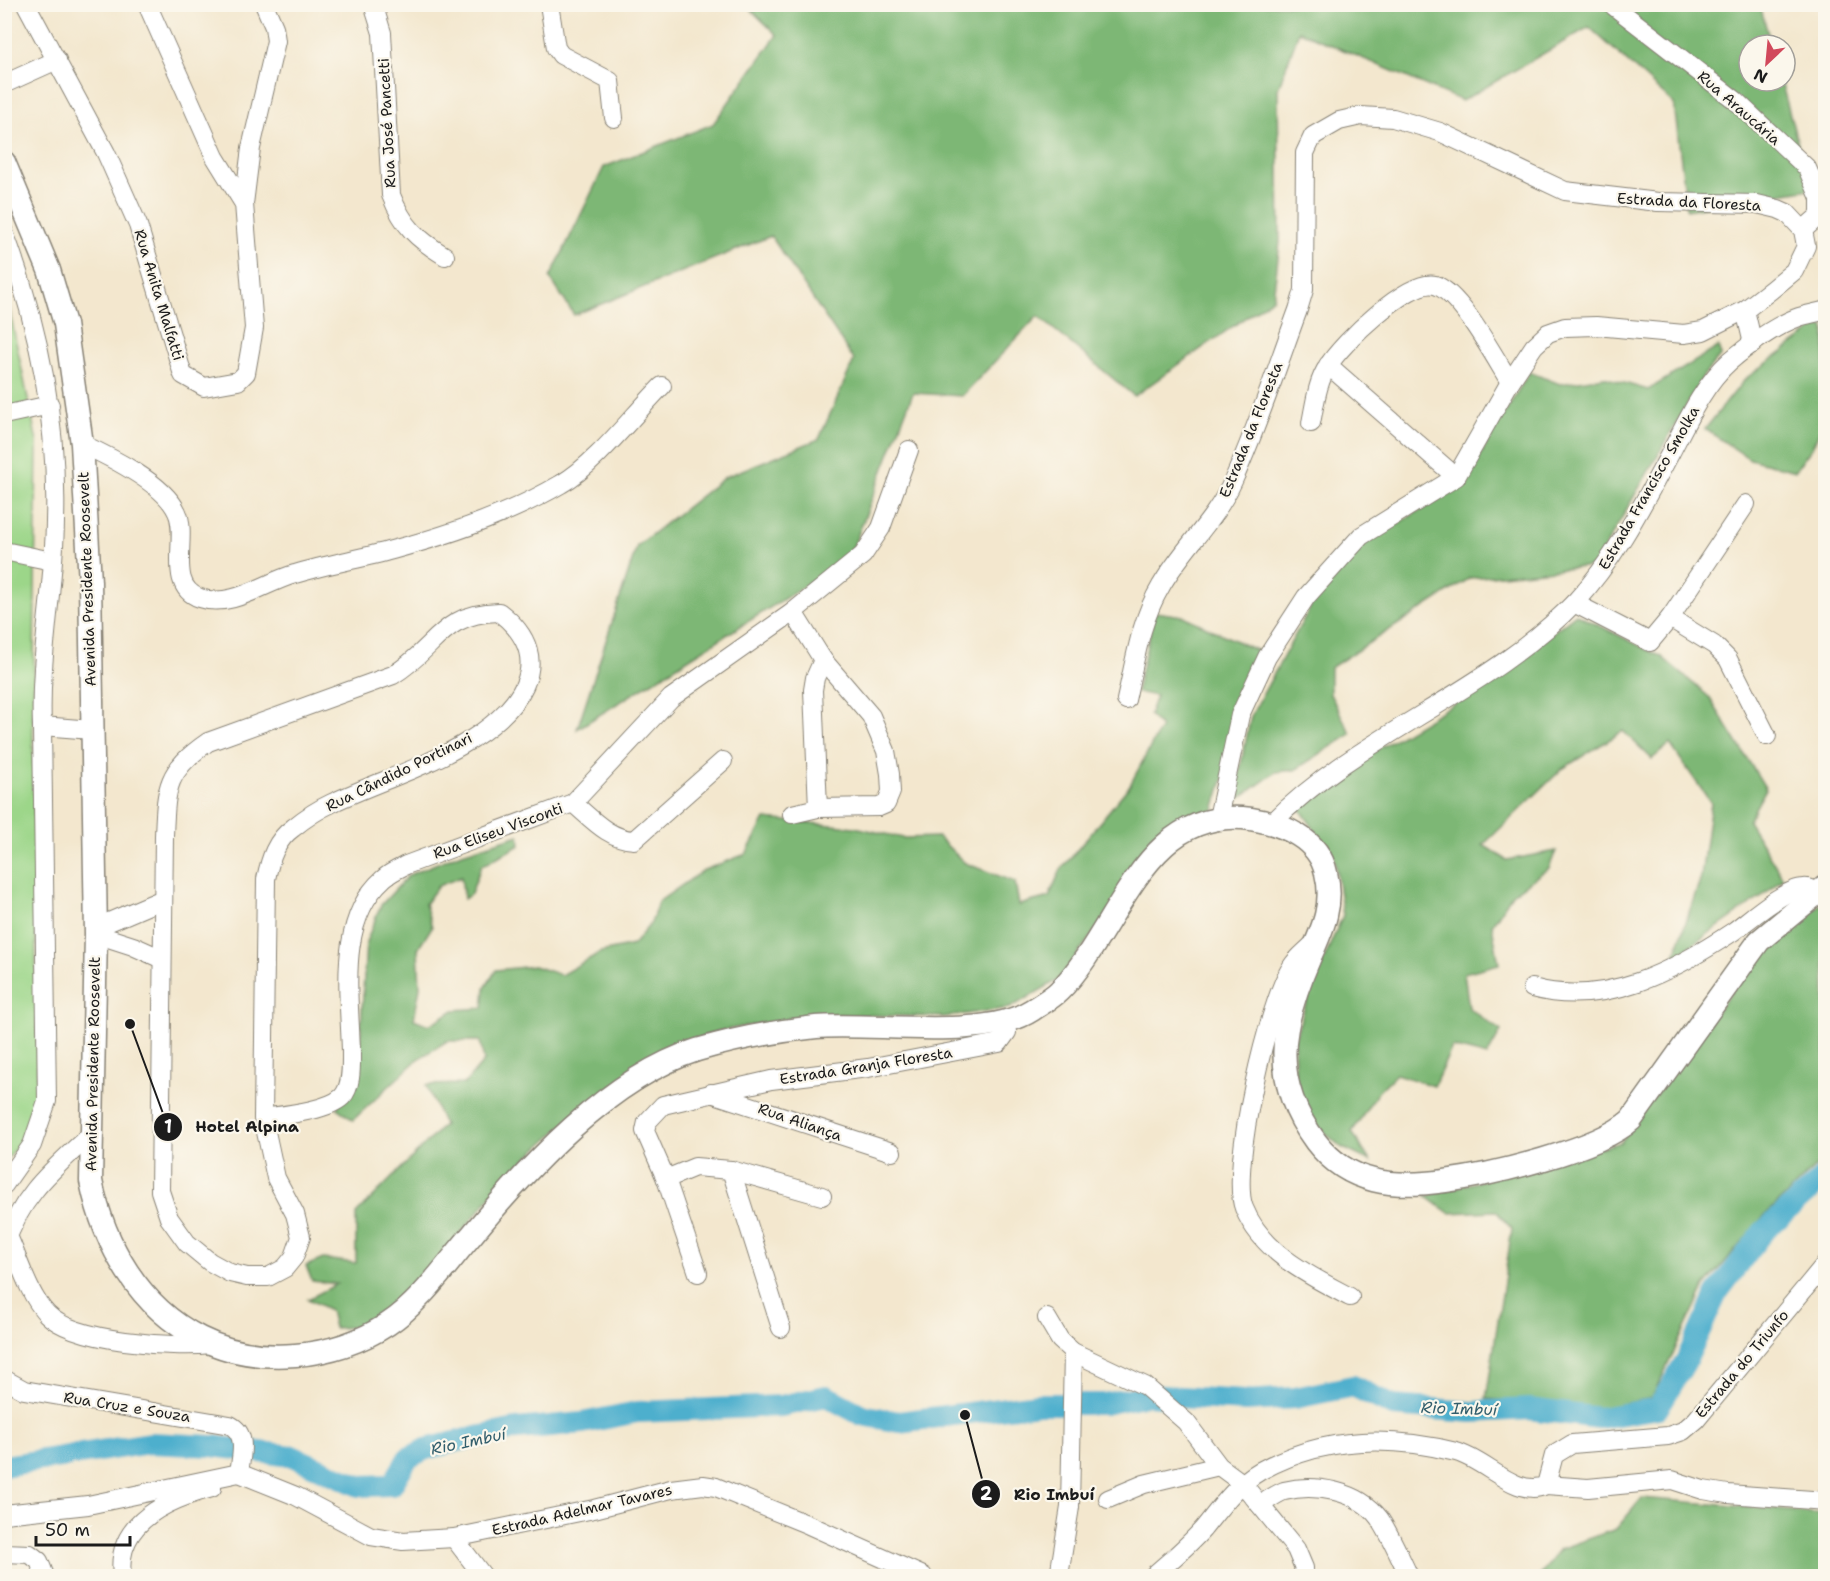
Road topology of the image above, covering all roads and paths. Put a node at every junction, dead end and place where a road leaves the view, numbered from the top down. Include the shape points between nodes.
1 (26, 4) edge
2 (147, 4) edge
3 (373, 4) edge
4 (549, 4) edge
5 (1611, 4) edge
6 (263, 6) edge
7 (57, 60) junction
8 (4, 84) edge
9 (615, 118) dead end
10 (4, 162) edge
11 (244, 204) junction
12 (1803, 230) junction
13 (4, 232) edge
14 (446, 256) dead end
15 (1745, 310) junction
16 (1826, 310) edge
17 (1752, 344) junction
18 (1328, 365) junction
19 (1510, 382) junction
20 (662, 386) dead end
21 (50, 405) junction
22 (4, 415) edge
23 (1311, 423) dead end
24 (82, 444) junction
25 (909, 450) dead end
26 (1456, 477) junction
27 (1746, 504) dead end
28 (4, 551) edge
29 (52, 561) junction
30 (1574, 603) junction
31 (793, 612) junction
32 (1670, 618) junction
33 (823, 660) junction
34 (1126, 700) dead end
35 (42, 726) junction
36 (92, 730) junction
37 (1767, 736) dead end
38 (723, 761) dead end
39 (573, 803) junction
40 (818, 808) junction
41 (792, 814) dead end
42 (1218, 818) junction
43 (1272, 824) junction
44 (1821, 888) edge
45 (163, 899) junction
46 (96, 931) junction
47 (1318, 938) junction
48 (162, 959) junction
49 (1532, 988) dead end
50 (1004, 1021) junction
51 (709, 1092) junction
52 (263, 1118) junction
53 (92, 1133) junction
54 (891, 1152) dead end
55 (731, 1170) junction
56 (666, 1179) junction
57 (4, 1185) edge
58 (822, 1196) dead end
59 (6, 1241) edge
60 (1826, 1263) edge
61 (698, 1273) dead end
62 (1350, 1297) dead end
63 (1047, 1318) dead end
64 (781, 1328) dead end
65 (211, 1344) junction
66 (1073, 1352) junction
67 (4, 1378) edge
68 (1219, 1466) junction
69 (240, 1467) junction
70 (1242, 1483) junction
71 (1546, 1485) junction
72 (1108, 1499) dead end
73 (1826, 1501) edge
74 (1260, 1505) junction
75 (4, 1514) edge
76 (454, 1538) junction
77 (4, 1553) edge
78 (914, 1574) edge
79 (45, 1576) edge
80 (120, 1576) edge
81 (483, 1576) edge
82 (1059, 1576) edge
83 (1153, 1576) edge
84 (1302, 1576) edge
85 (1409, 1576) edge

1 - 7 street
2 - 11 street, Rua Anita Malfatti via 215,157
3 - 14 street, Rua José Pancetti via 382,33 391,195 400,217 416,236
4 - 9 street via 556,48 569,60 610,81
5 - 12 street, Rua Araucária via 1735,100 1807,168 1820,198 1820,215
6 - 11 street via 276,41 251,147
7 - 8 street
7 - 11 street, Rua Anita Malfatti via 106,153 138,225 183,375 204,387 238,381 246,373 251,356 254,328
10 - 24 main road, Avenida Presidente Roosevelt via 49,270 65,324
12 - 15 street via 1806,246 1794,271
12 - 34 street, Estrada da Floresta via 1787,213 1756,204 1658,202 1565,191 1440,132 1394,118 1339,121 1313,136 1305,153 1305,281 1298,310 1233,482 1211,521 1153,600 1142,627
13 - 21 street via 24,285
15 - 17 street
15 - 19 street via 1703,331 1684,334 1565,327 1548,333 1534,346
16 - 17 street, Estrada Francisco Smolka via 1798,317
17 - 30 street, Estrada Francisco Smolka via 1710,384 1643,504 1597,578
18 - 19 street via 1367,322 1392,302 1426,285 1436,285 1467,312
18 - 23 street via 1317,391
18 - 26 street
19 - 26 street
20 - 24 street via 581,471 542,494 476,524 393,550 279,578 232,599 200,598 188,591 180,568 181,521 172,502 124,465
21 - 22 street
21 - 29 street via 55,522
24 - 36 main road, Avenida Presidente Roosevelt via 90,582
25 - 31 street, Rua Eliseu Visconti via 881,528 862,555
26 - 42 street via 1361,536 1306,597 1268,657 1240,715
27 - 32 street
28 - 29 street
29 - 35 street via 42,668
30 - 32 street via 1650,642
30 - 43 street, Estrada Francisco Smolka via 1483,677 1335,769 1296,799
31 - 33 street
31 - 39 street, Rua Eliseu Visconti via 671,698
32 - 37 street via 1714,645 1728,659
33 - 40 street via 813,690
33 - 40 street via 871,716 885,751 891,792 879,807
35 - 36 street
35 - 57 street via 47,1101 32,1145
36 - 46 main road, Avenida Presidente Roosevelt
38 - 39 street via 634,840 621,840 606,831
39 - 52 street, Rua Eliseu Visconti via 406,865 383,879 357,919 350,944 351,1070 346,1090 325,1105
40 - 41 street
42 - 43 main road, Avenida Presidente Roosevelt
42 - 50 main road, Avenida Presidente Roosevelt via 1184,829 1156,852 1058,992 1025,1015
43 - 47 main road, Avenida Presidente Roosevelt via 1306,840 1325,866 1330,893 1328,915
44 - 47 main road, Avenida Presidente Roosevelt via 1759,940 1631,1120 1619,1131 1581,1147 1487,1173 1411,1185 1384,1184 1349,1171 1324,1152 1301,1122 1284,1063 1284,1035 1292,998
44 - 49 street via 1803,887 1786,894 1731,933 1660,974 1618,990 1569,994
45 - 46 street
45 - 48 street, Rua Cândido Portinari
45 - 52 street, Rua Cândido Portinari via 165,801 173,775 184,758 235,730 393,675 413,663 459,618 499,612 516,625 532,657 531,670 522,690 488,728 461,746 330,804 291,829 275,848 266,879
46 - 48 street
46 - 53 main road, Avenida Presidente Roosevelt
47 - 62 street via 1292,966 1278,1000 1254,1089 1240,1187 1244,1208 1278,1254
48 - 52 street, Rua Cândido Portinari via 160,1191 169,1218 187,1243 220,1268 247,1277 268,1277 285,1268 301,1237 295,1214 276,1179
50 - 51 street, Estrada Granja Floresta via 1007,1032 999,1042 968,1051
50 - 65 main road, Avenida Presidente Roosevelt via 953,1027 817,1027 692,1052 647,1073 568,1132 517,1181 418,1298 391,1323 359,1340 298,1355 262,1356
51 - 54 street, Rua Aliança
51 - 56 street via 663,1105 647,1122 645,1131
53 - 59 street via 22,1204
53 - 65 main road, Avenida Presidente Roosevelt via 91,1181 98,1216 120,1262 142,1292 187,1332
55 - 56 street via 695,1167
55 - 58 street
55 - 64 street
56 - 61 street
59 - 65 street via 46,1312 65,1327 182,1347
60 - 71 street, Estrada do Triunfo via 1683,1431 1668,1436 1572,1444 1554,1455
63 - 66 street via 1060,1340
66 - 68 street via 1145,1386 1186,1422
66 - 82 street via 1070,1506
67 - 69 street, Rua Cruz e Souza via 24,1390 236,1428 242,1442
68 - 70 street
68 - 72 street via 1144,1484
69 - 75 street via 88,1505
69 - 76 street, Estrada Adelmar Tavares via 371,1536 403,1541
69 - 80 street via 225,1484 172,1500 146,1516 131,1532
70 - 71 street via 1301,1453 1353,1441 1382,1441 1455,1452 1477,1460 1515,1485 1530,1489
70 - 74 street
70 - 83 street via 1182,1551
71 - 73 street via 1588,1488 1672,1480 1728,1494
74 - 84 street via 1296,1549 1304,1568
74 - 85 street via 1281,1492 1304,1487 1325,1489 1360,1502 1379,1519
76 - 78 street, Estrada Adelmar Tavares via 703,1485 746,1499
76 - 81 street
77 - 79 street via 30,1554 39,1561

